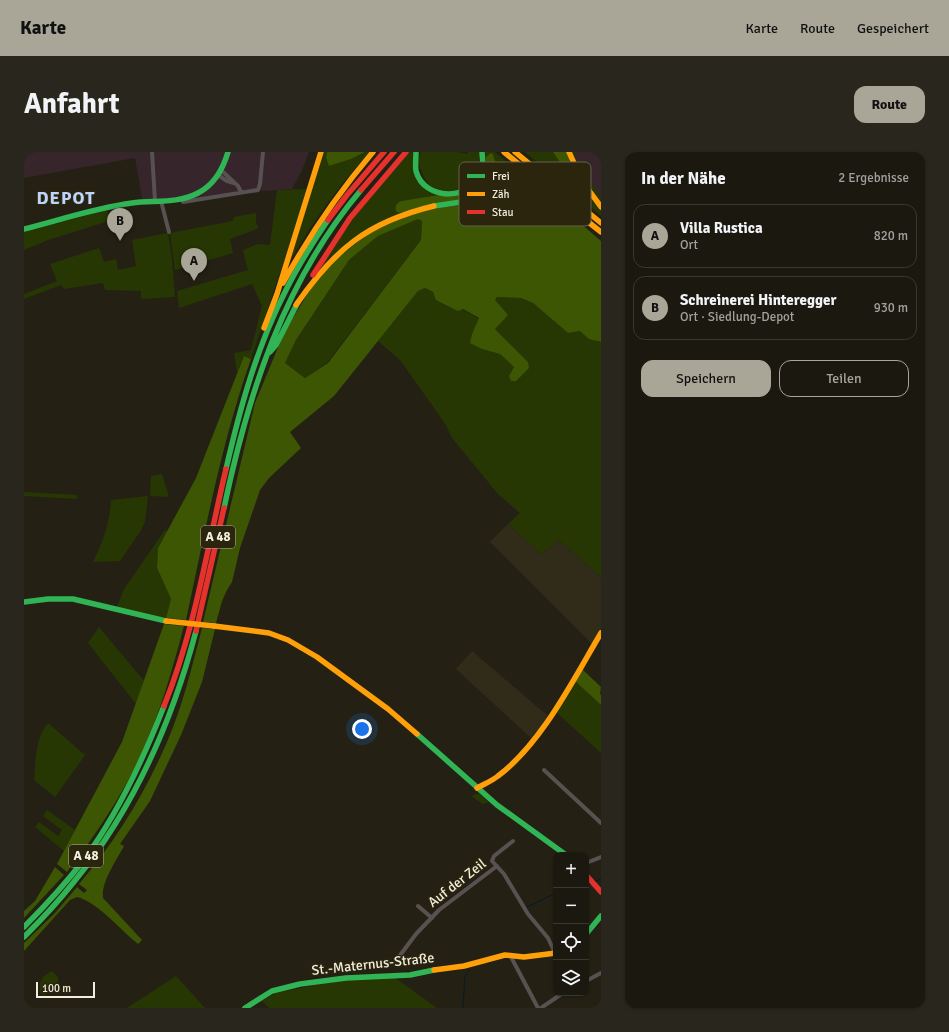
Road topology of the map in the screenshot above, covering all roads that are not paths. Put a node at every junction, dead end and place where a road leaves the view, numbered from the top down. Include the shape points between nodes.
1 (152, 152) edge
2 (228, 152) edge
3 (263, 152) edge
4 (321, 152) edge
5 (373, 152) edge
6 (384, 152) edge
7 (394, 152) edge
8 (406, 152) edge
9 (416, 152) edge
10 (482, 152) edge
11 (504, 152) edge
12 (515, 152) edge
13 (520, 152) edge
14 (569, 152) edge
15 (484, 162) edge
16 (516, 162) edge
17 (527, 162) edge
18 (531, 162) edge
19 (573, 162) edge
20 (220, 173) junction
21 (241, 192) junction
22 (459, 192) edge
23 (591, 194) edge
24 (158, 201) junction
25 (183, 202) dead end
26 (459, 202) edge
27 (601, 207) edge
28 (591, 215) edge
29 (601, 223) edge
30 (591, 224) edge
31 (24, 229) edge
32 (168, 232) dead end
33 (601, 232) edge
34 (277, 294) junction
35 (296, 305) junction
36 (257, 359) junction
37 (264, 361) junction
38 (24, 602) edge
39 (601, 633) edge
40 (544, 770) dead end
41 (476, 787) junction
42 (601, 823) edge
43 (513, 841) dead end
44 (562, 852) edge
45 (601, 857) edge
46 (589, 862) edge
47 (497, 866) junction
48 (589, 878) edge
49 (601, 892) edge
50 (50, 902) junction
51 (418, 906) dead end
52 (601, 916) edge
53 (432, 918) junction
54 (24, 921) edge
55 (24, 927) edge
56 (589, 930) edge
57 (24, 937) edge
58 (553, 947) edge
59 (553, 953) edge
60 (510, 955) junction
61 (398, 958) dead end
62 (601, 973) edge
63 (589, 979) edge
64 (558, 996) edge
65 (245, 1008) edge
66 (540, 1008) edge

1 - 24 street
2 - 20 main road
3 - 21 street via 258,190
4 - 34 main road
5 - 34 main road via 316,224
6 - 36 main road, A 48 via 348,194 310,248 281,301
7 - 37 main road, A 48 via 358,193 317,251 288,303
8 - 35 main road via 350,218 324,256
9 - 22 main road via 416,170 427,187 439,194 452,195
10 - 15 main road
11 - 16 main road
12 - 17 main road
13 - 18 main road
14 - 19 main road
20 - 21 street
20 - 24 main road via 205,188 192,196
21 - 25 street
23 - 27 main road
24 - 31 main road via 117,206
24 - 32 street
26 - 35 main road via 407,213 364,234 328,262
28 - 29 main road
30 - 33 main road
34 - 36 main road via 260,340
35 - 37 main road via 276,345
36 - 50 main road, A 48 via 227,462 192,618 161,717 140,767 118,807 80,864
37 - 57 main road, A 48 via 242,433 194,639 160,741 133,796 105,841 76,881
38 - 41 main road, bridge via 47,599 80,600 166,621 269,633 282,637 334,668 388,709
39 - 41 main road via 535,738 494,780
40 - 42 street
41 - 44 main road
43 - 47 street via 492,858
45 - 46 street
47 - 53 street, Auf der Zeil via 438,910
47 - 58 street
48 - 49 main road
50 - 54 main road
50 - 55 main road, A 48
51 - 53 street, Auf der Zeil
52 - 56 main road
53 - 61 street, Auf der Zeil
59 - 60 main road, St.-Maternus-Straße via 524,957
60 - 65 main road, St.-Maternus-Straße via 410,975 346,978 300,984 272,991
60 - 66 street
62 - 63 street
64 - 66 street

